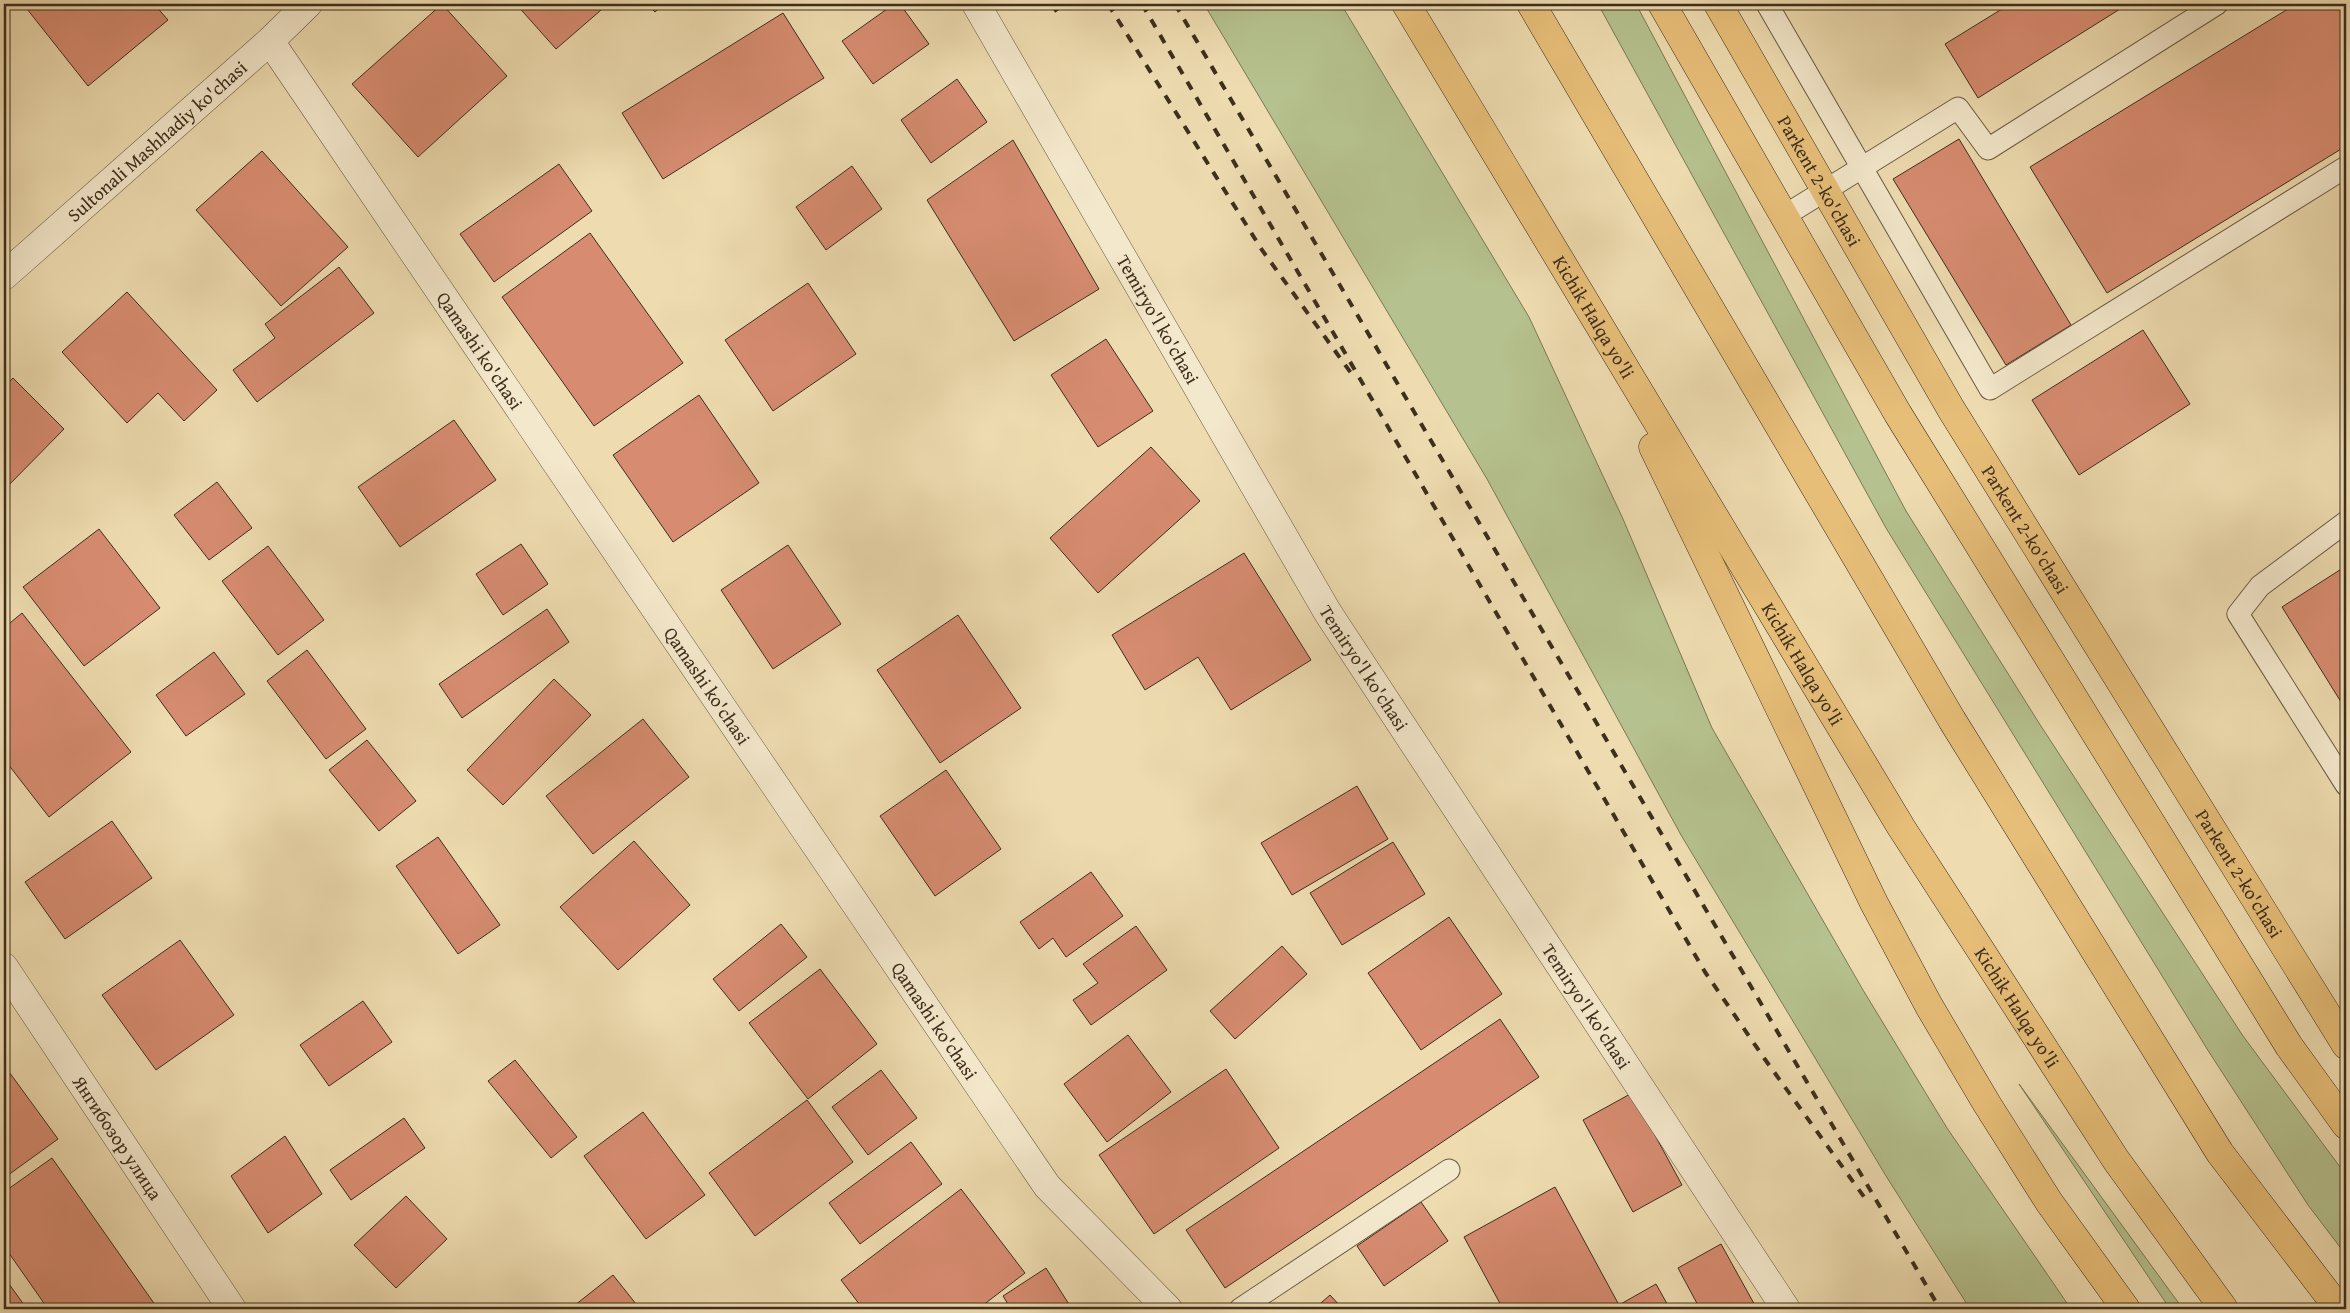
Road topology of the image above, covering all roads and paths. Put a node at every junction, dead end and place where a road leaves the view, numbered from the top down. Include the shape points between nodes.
1 (308, 4) edge
2 (976, 4) edge
3 (1406, 4) edge
4 (1531, 4) edge
5 (1662, 4) edge
6 (1718, 4) edge
7 (1767, 4) edge
8 (2217, 4) edge
9 (270, 41) junction
10 (2346, 167) edge
11 (1824, 190) junction
12 (1784, 216) junction
13 (4, 276) edge
14 (1580, 295) junction
15 (2346, 522) edge
16 (2346, 785) edge
17 (4, 967) edge
18 (2346, 1045) edge
19 (2346, 1125) edge
20 (1449, 1170) dead end
21 (232, 1309) edge
22 (1168, 1309) edge
23 (1240, 1309) edge
24 (1786, 1309) edge
25 (2126, 1309) edge
26 (2224, 1309) edge
27 (2339, 1309) edge

1 - 9 street, Sultonali Mashhadiy ko'chasi
2 - 24 street, Temiryo'l ko'chasi via 1328,613
3 - 14 main road, Kichik Halqa yo'li
4 - 27 main road via 1957,729 2220,1153
5 - 12 main road
6 - 11 main road, Parkent 2-ko'chasi
7 - 10 lane via 1990,389
8 - 11 lane via 1988,149 1958,108
9 - 13 street, Sultonali Mashhadiy ko'chasi
9 - 22 street, Qamashi ko'chasi via 1047,1186
11 - 12 lane
11 - 18 main road, Parkent 2-ko'chasi via 1951,409
12 - 19 main road via 1924,457 2289,1046
14 - 25 main road via 1874,903 1929,1006 2049,1202
14 - 26 main road, Kichik Halqa yo'li via 1901,827 2116,1160
15 - 16 lane via 2260,586 2238,614
17 - 21 street, Янгибозор улица
20 - 23 lane

